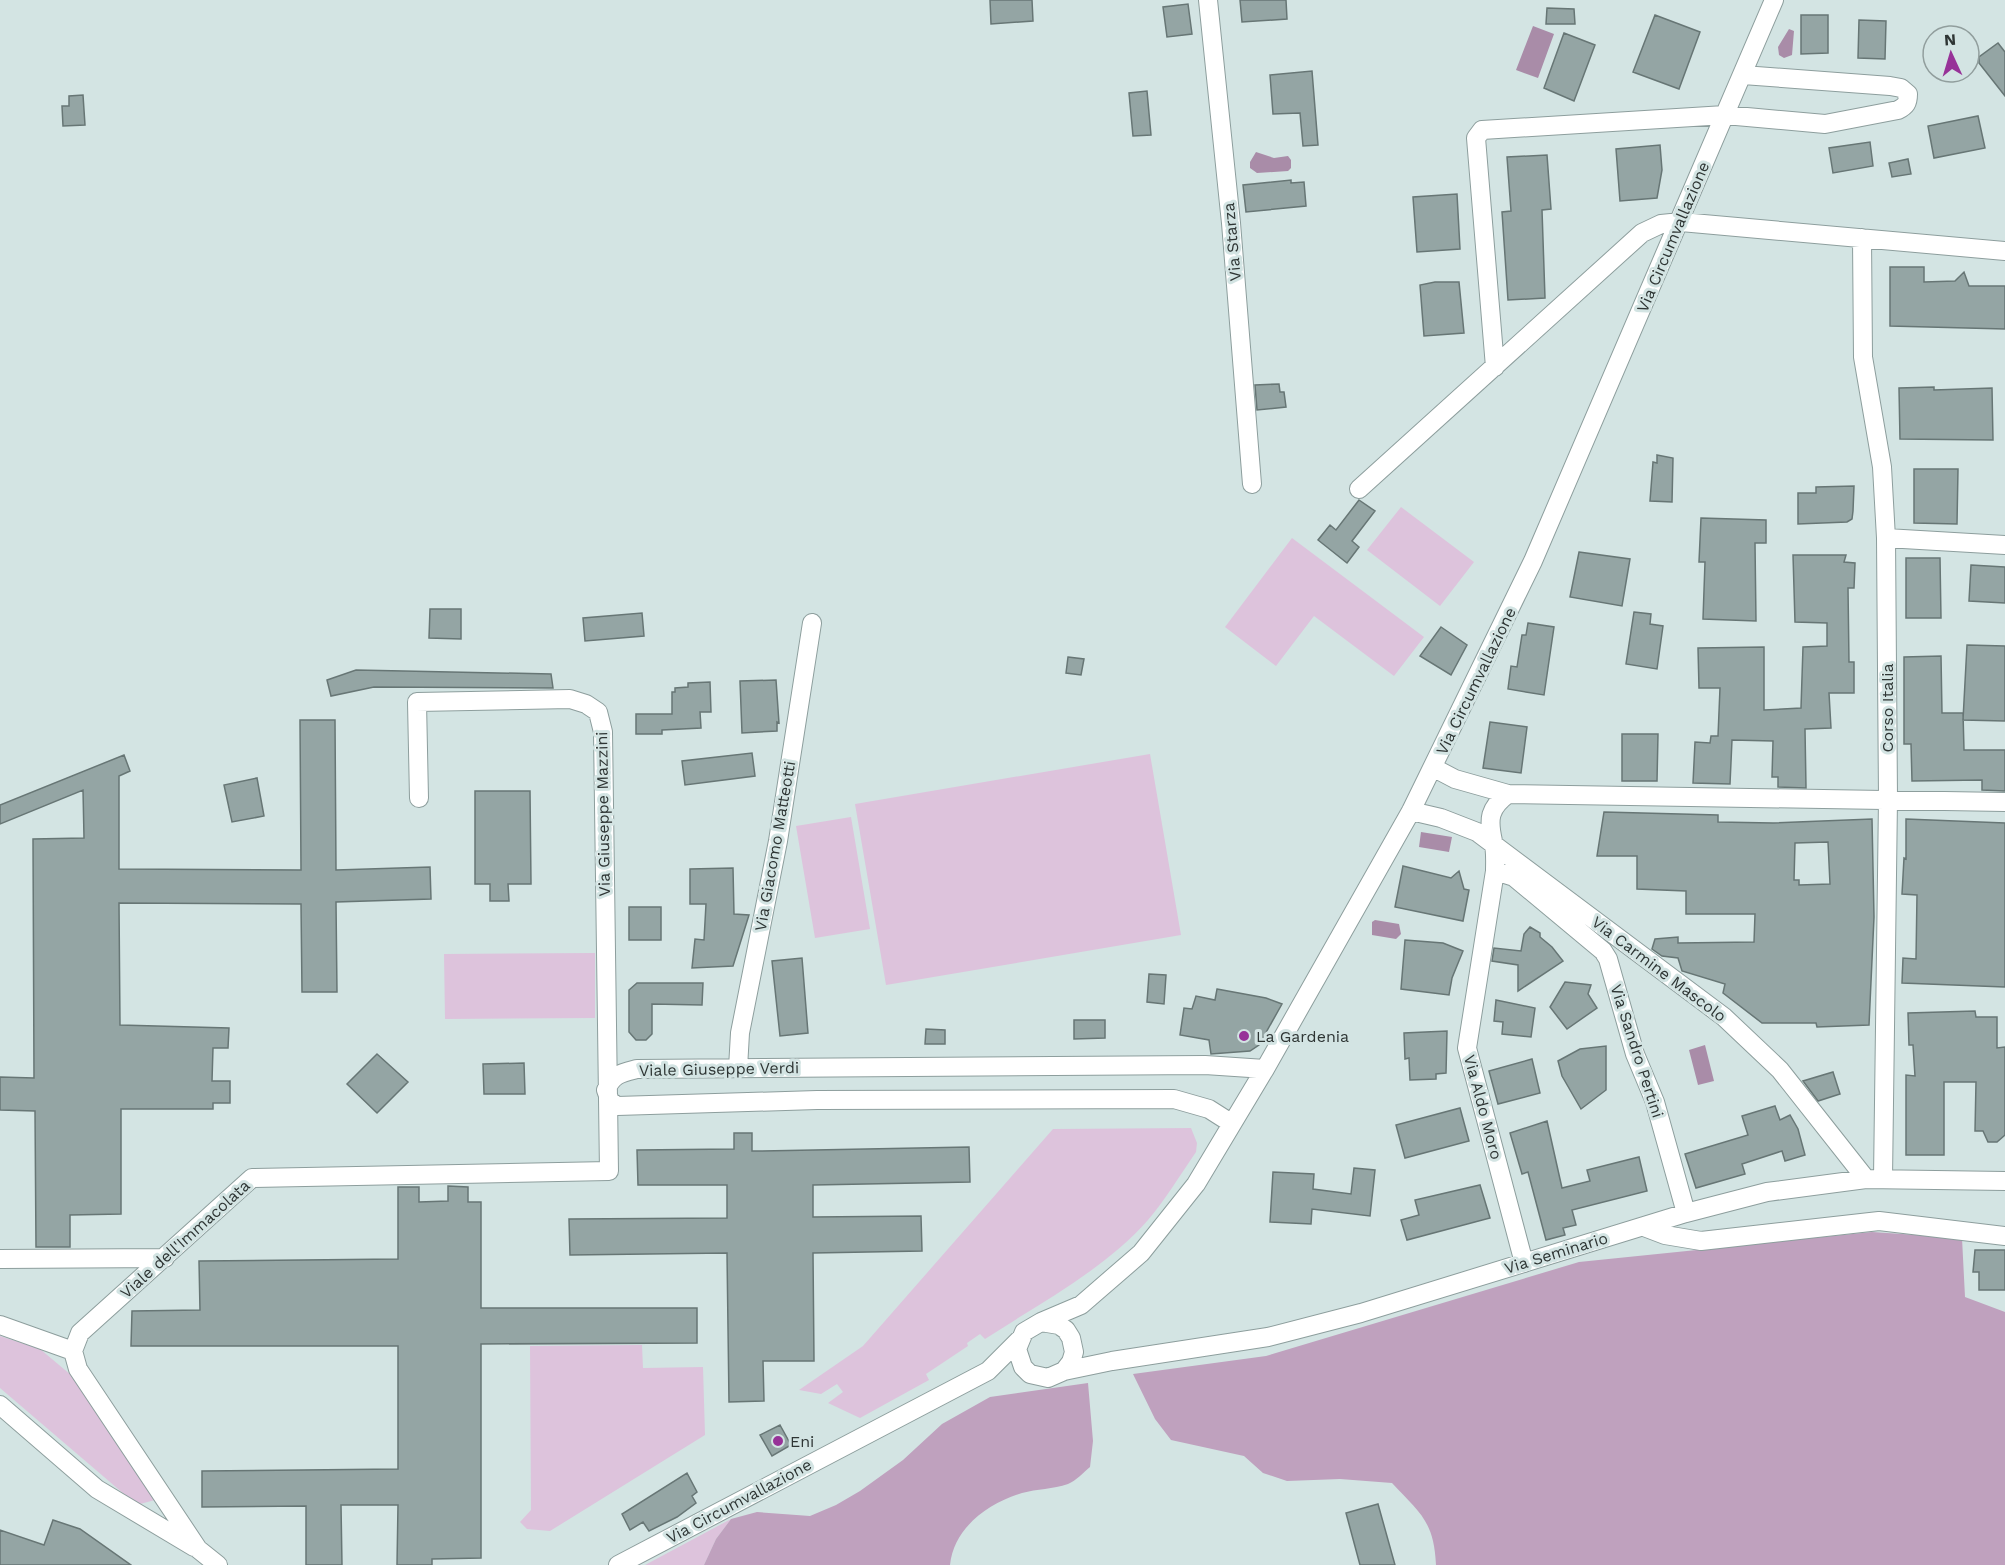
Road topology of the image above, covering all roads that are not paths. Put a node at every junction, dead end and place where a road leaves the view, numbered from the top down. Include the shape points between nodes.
1 (1208, 0) edge
2 (1774, 0) edge
3 (1743, 75) junction
4 (1725, 115) junction
5 (1681, 222) junction
6 (1862, 238) junction
7 (2005, 251) edge
8 (1495, 368) junction
9 (1252, 484) dead end
10 (1359, 489) dead end
11 (1886, 538) junction
12 (2005, 545) edge
13 (812, 623) dead end
14 (1434, 768) junction
15 (1508, 794) junction
16 (419, 798) dead end
17 (1888, 800) junction
18 (2005, 802) edge
19 (1411, 811) junction
20 (1494, 843) junction
21 (1495, 871) junction
22 (738, 1068) junction
23 (1265, 1069) junction
24 (606, 1090) junction
25 (1231, 1123) junction
26 (1875, 1179) junction
27 (2005, 1181) edge
28 (1686, 1213) junction
29 (1644, 1227) junction
30 (2005, 1236) edge
31 (165, 1257) junction
32 (0, 1259) edge
33 (1524, 1263) junction
34 (1081, 1305) junction
35 (1041, 1322) junction
36 (0, 1325) edge
37 (1019, 1340) junction
38 (1072, 1345) junction
39 (73, 1351) junction
40 (1112, 1361) junction
41 (988, 1371) junction
42 (1064, 1371) junction
43 (1030, 1374) junction
44 (0, 1405) edge
45 (198, 1549) junction
46 (218, 1565) edge
47 (618, 1565) edge

1 - 9 street, Via Starza
2 - 3 street, Via Circumvallazione
3 - 4 street, Via Circumvallazione
3 - 4 street via 1890,86 1901,88 1908,94 1908,100 1898,111 1825,124
4 - 5 street, Via Circumvallazione
4 - 8 street via 1482,130 1476,138
5 - 6 street
5 - 8 street via 1661,224 1642,233
5 - 14 street, Via Circumvallazione via 1533,561
6 - 7 street
6 - 11 street, Corso Italia via 1863,357 1882,467
8 - 10 street
11 - 12 street
11 - 17 street, Corso Italia
13 - 22 street, Via Giacomo Matteotti via 778,841 740,1033
14 - 15 street via 1455,779
14 - 19 street, Via Circumvallazione
15 - 17 street
15 - 20 street, Via Aldo Moro via 1496,802 1489,819
16 - 24 street, Via Giuseppe Mazzini via 417,702 570,699 598,711 603,732
17 - 18 street
17 - 26 street, Corso Italia
19 - 20 street, Via Carmine Mascolo via 1442,818
19 - 23 street, Via Circumvallazione
20 - 21 street, Via Aldo Moro
20 - 26 street, Via Carmine Mascolo via 1724,1017 1780,1070
21 - 28 street, Via Sandro Pertini via 1514,877 1608,959
21 - 33 street, Via Aldo Moro via 1467,1048
22 - 23 street, Viale Giuseppe Verdi via 1205,1065
22 - 24 street, Viale Giuseppe Verdi via 637,1069 617,1074
23 - 25 street, Via Circumvallazione
24 - 25 street, Viale Giuseppe Verdi via 616,1106 771,1100 1174,1099 1209,1109
24 - 31 street, Viale dell'Immacolata via 609,1172 252,1178
25 - 34 street, Via Circumvallazione via 1196,1184 1141,1253
26 - 27 street, Via Seminario
26 - 28 street, Via Seminario via 1767,1192
28 - 29 street, Via Seminario
29 - 30 street via 1701,1241 1879,1221
29 - 33 street, Via Seminario
31 - 32 street
31 - 39 street, Viale dell'Immacolata via 80,1333
33 - 40 street, Via Seminario via 1268,1337
34 - 35 street, Via Circumvallazione
34 - 38 street
35 - 37 street via 1024,1332
35 - 38 street via 1059,1325
36 - 39 street
37 - 41 street, Via Circumvallazione
37 - 43 street via 1018,1359
38 - 40 street, Via Seminario
38 - 42 street via 1071,1362
39 - 45 street via 78,1369
40 - 42 street, Via Seminario
41 - 43 street
41 - 47 street, Via Circumvallazione
42 - 43 street via 1048,1378
44 - 45 street via 97,1489
45 - 46 street

